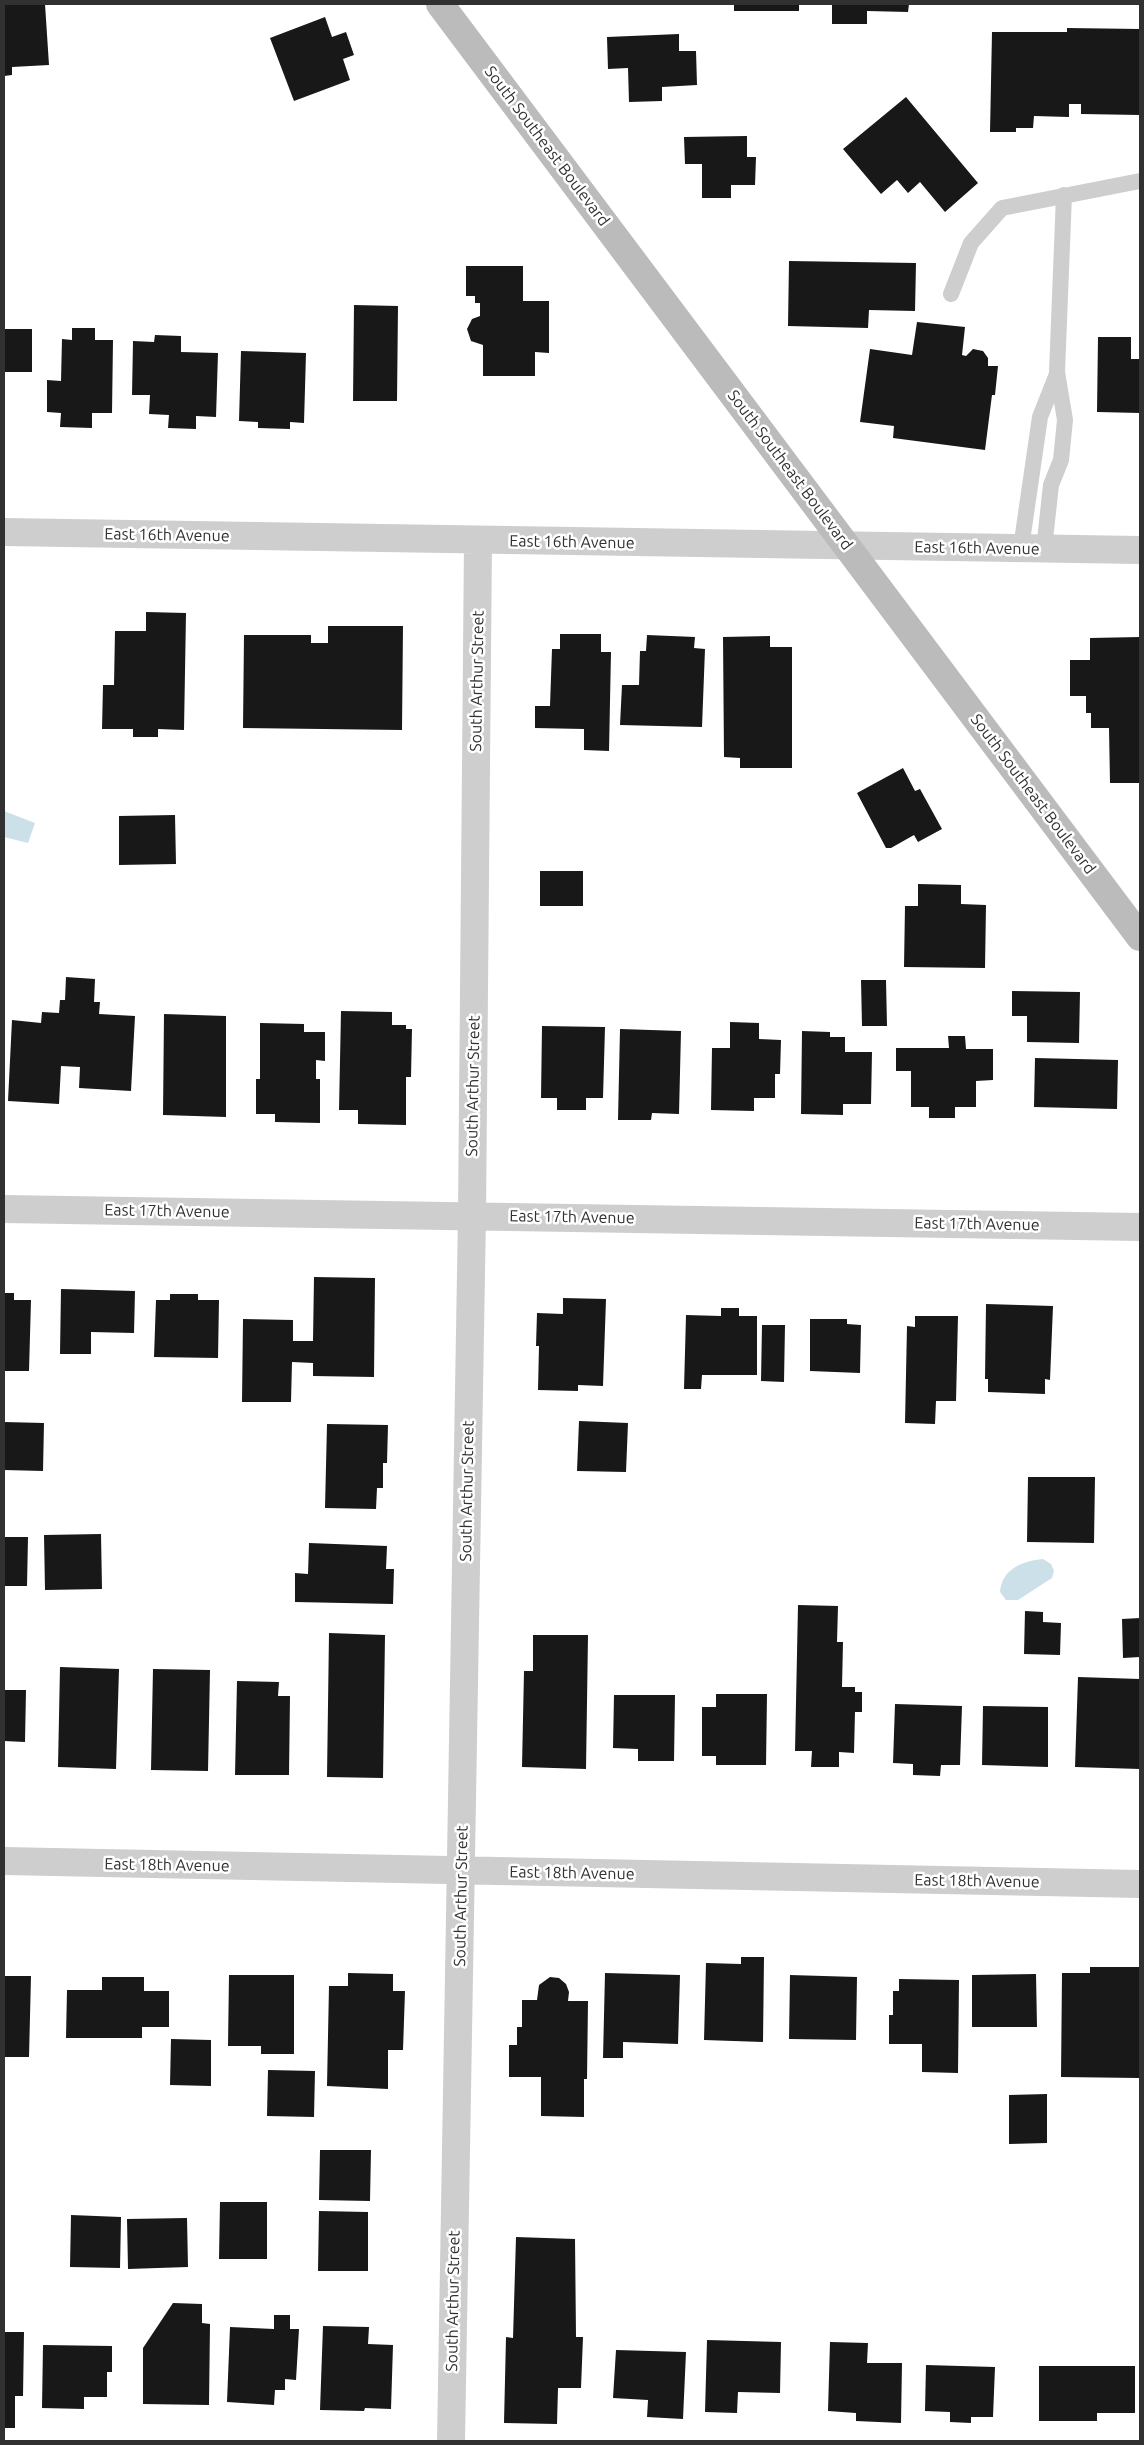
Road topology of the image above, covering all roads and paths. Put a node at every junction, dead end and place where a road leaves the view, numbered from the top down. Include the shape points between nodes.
1 (440, 4) edge
2 (1140, 181) edge
3 (1064, 195) junction
4 (951, 294) dead end
5 (1057, 372) junction
6 (4, 532) edge
7 (478, 541) junction
8 (847, 546) junction
9 (1033, 548) junction
10 (1140, 550) edge
11 (1140, 937) edge
12 (4, 1209) edge
13 (472, 1215) junction
14 (1140, 1227) edge
15 (4, 1861) edge
16 (461, 1871) junction
17 (1140, 1884) edge
18 (451, 2441) edge

1 - 8 street, South Southeast Boulevard
2 - 3 lane
3 - 4 lane via 1002,208 971,243
3 - 5 lane
5 - 9 lane via 1040,417
5 - 9 lane via 1065,420 1061,460
6 - 7 street, East 16th Avenue
7 - 8 street, East 16th Avenue
7 - 13 street, South Arthur Street
8 - 9 street, East 16th Avenue
8 - 11 street, South Southeast Boulevard
9 - 10 street, East 16th Avenue
12 - 13 street, East 17th Avenue
13 - 14 street, East 17th Avenue
13 - 16 street, South Arthur Street
15 - 16 street, East 18th Avenue
16 - 17 street, East 18th Avenue
16 - 18 street, South Arthur Street

